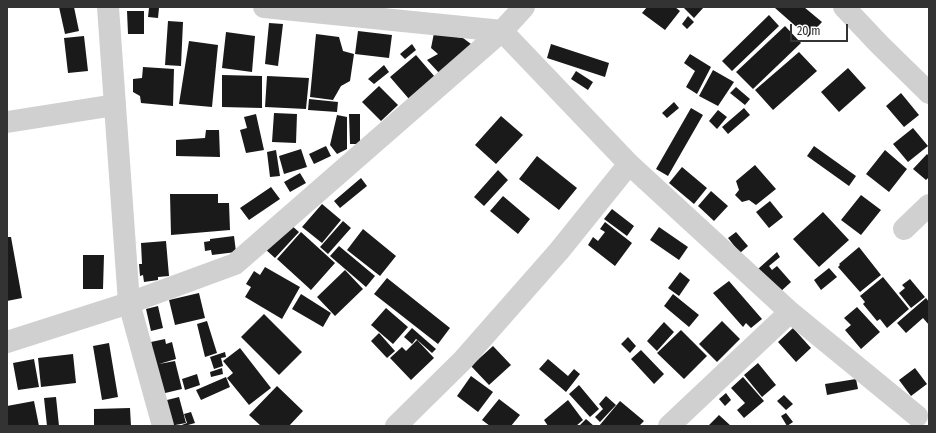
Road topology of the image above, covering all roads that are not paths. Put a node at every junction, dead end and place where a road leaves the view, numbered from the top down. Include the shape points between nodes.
1 (108, 7) edge
2 (264, 7) edge
3 (524, 7) edge
4 (844, 7) edge
5 (502, 31) junction
6 (929, 92) edge
7 (115, 105) junction
8 (7, 122) edge
9 (629, 164) junction
10 (929, 204) edge
11 (904, 229) dead end
12 (129, 303) junction
13 (790, 312) junction
14 (7, 342) edge
15 (917, 416) dead end
16 (163, 426) edge
17 (396, 426) edge
18 (670, 426) edge

1 - 7 street
2 - 5 street
3 - 5 street
4 - 6 street
5 - 9 street
5 - 12 street via 235,264
7 - 8 street
7 - 12 street
9 - 13 street
9 - 17 street via 559,251 464,360
10 - 11 street
12 - 14 street
12 - 16 street
13 - 15 street
13 - 18 street

